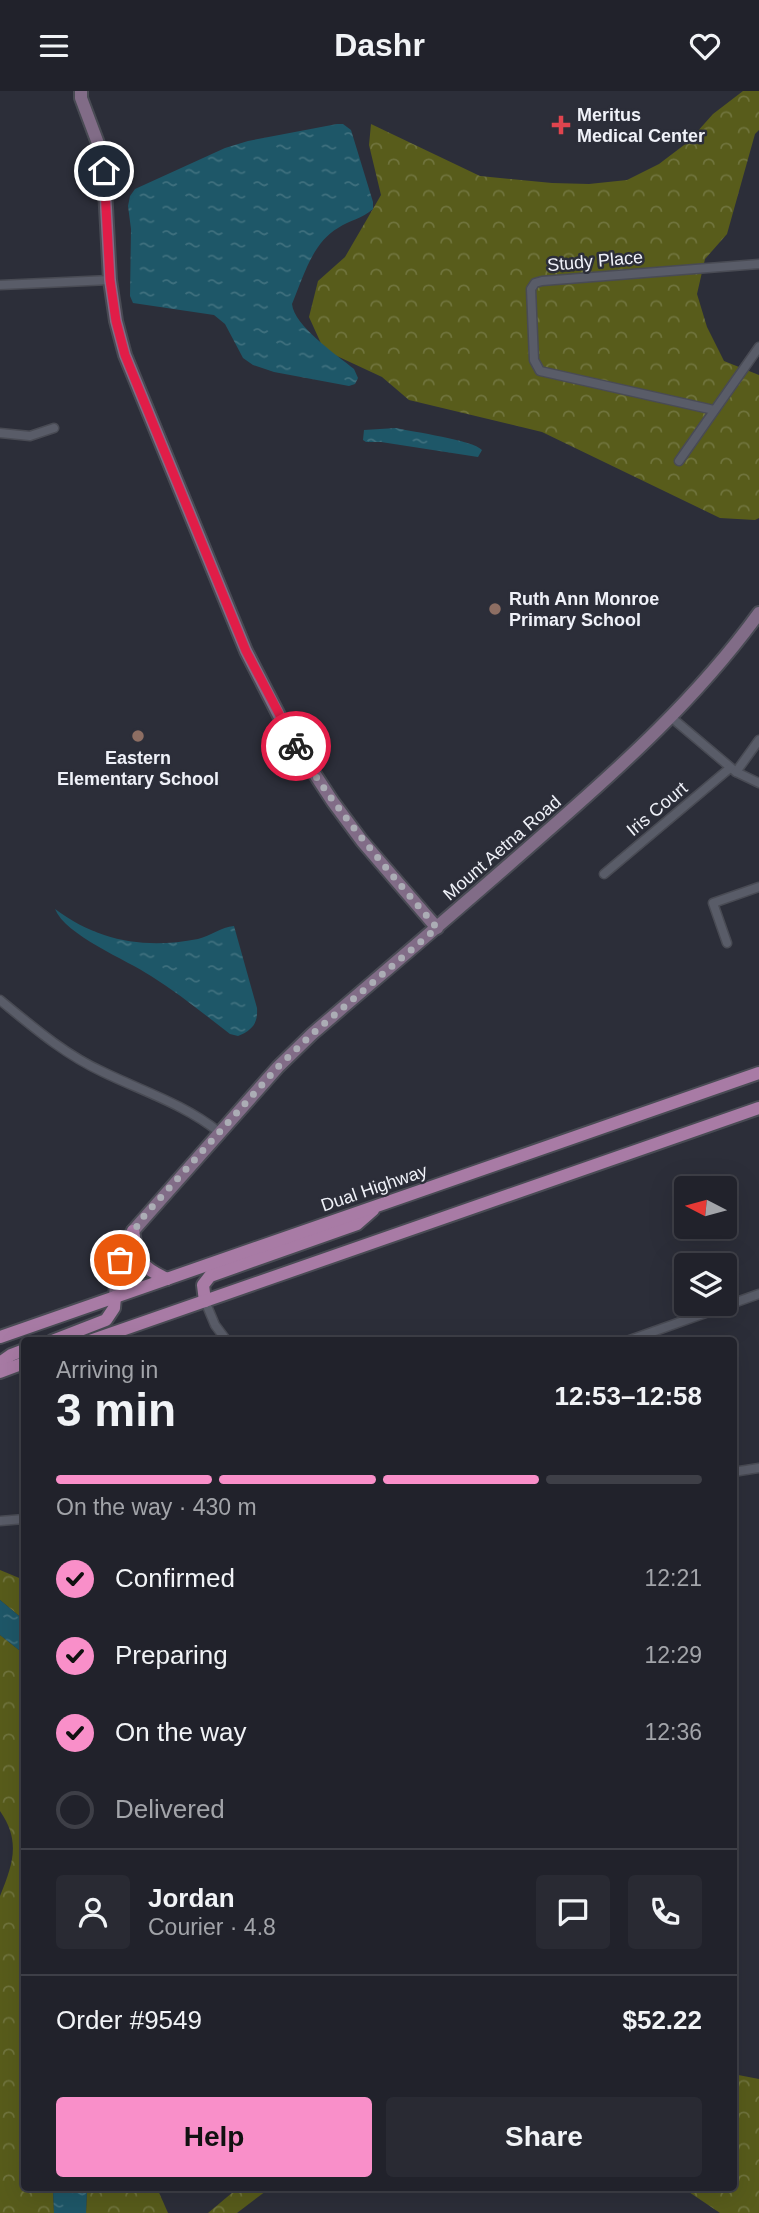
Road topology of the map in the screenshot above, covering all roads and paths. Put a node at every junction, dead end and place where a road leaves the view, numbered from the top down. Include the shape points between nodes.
1 (78, 93) edge
2 (759, 264) edge
3 (110, 280) junction
4 (0, 285) edge
5 (759, 347) edge
6 (714, 411) junction
7 (54, 428) dead end
8 (0, 433) edge
9 (679, 461) dead end
10 (759, 613) edge
11 (672, 717) junction
12 (759, 740) edge
13 (733, 770) junction
14 (759, 783) edge
15 (604, 874) dead end
16 (759, 887) edge
17 (437, 928) junction
18 (727, 943) dead end
19 (0, 1000) edge
20 (759, 1073) edge
21 (759, 1108) edge
22 (219, 1132) junction
23 (377, 1206) junction
24 (133, 1231) junction
25 (167, 1279) junction
26 (759, 1294) edge
27 (115, 1297) junction
28 (205, 1301) junction
29 (0, 1337) edge
30 (62, 1337) edge
31 (102, 1337) edge
32 (224, 1337) edge
33 (638, 1337) edge
34 (21, 1351) edge
35 (0, 1363) edge
36 (21, 1364) edge
37 (0, 1372) edge
38 (759, 1468) edge
39 (737, 1471) edge
40 (21, 1519) edge
41 (0, 1521) edge

1 - 3 street via 104,171
2 - 6 street, Study Place via 542,281 531,289 534,360 542,372
3 - 4 street
3 - 17 street via 116,321 137,387 269,697 333,802
5 - 6 street
6 - 9 street
7 - 8 street via 30,436
10 - 11 street, Mount Aetna Road
11 - 13 street
11 - 17 street, Mount Aetna Road
12 - 13 street, Iris Court
13 - 14 street
13 - 15 street, Iris Court
16 - 18 street via 713,903
17 - 22 street, Mount Aetna Road via 312,1034
19 - 22 street via 75,1058 180,1106
20 - 23 main road, Dual Highway
21 - 28 main road
22 - 24 street, Mount Aetna Road
23 - 25 main road, Dual Highway
23 - 28 main road via 357,1224 210,1276 202,1285
24 - 25 main road via 142,1265
24 - 27 street, Mount Aetna Road via 120,1260
25 - 27 main road, Dual Highway
26 - 33 street
27 - 29 main road, Dual Highway
27 - 30 main road via 106,1320
28 - 31 main road
28 - 32 street
34 - 35 main road
36 - 37 main road
38 - 39 street
40 - 41 street

